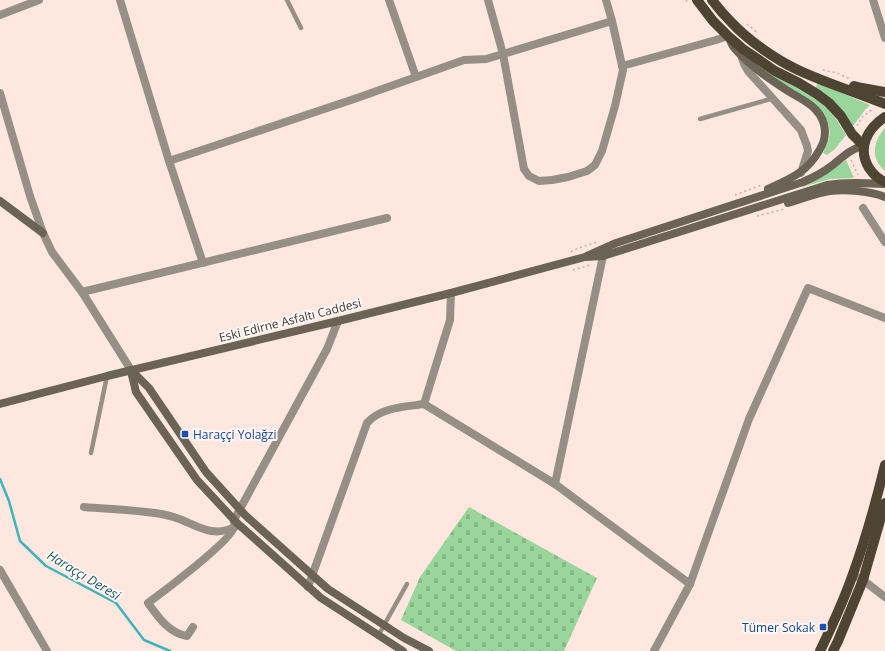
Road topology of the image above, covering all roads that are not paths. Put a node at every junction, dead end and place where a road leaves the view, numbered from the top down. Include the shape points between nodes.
1 (39, 0) edge
2 (120, 0) edge
3 (287, 0) edge
4 (389, 0) edge
5 (488, 0) edge
6 (606, 0) edge
7 (712, 0) edge
8 (873, 0) edge
9 (694, 3) edge
10 (0, 15) edge
11 (612, 21) junction
12 (301, 28) dead end
13 (728, 36) junction
14 (885, 38) edge
15 (503, 54) junction
16 (741, 56) junction
17 (622, 66) junction
18 (416, 77) junction
19 (828, 82) junction
20 (885, 92) edge
21 (0, 93) edge
22 (773, 98) junction
23 (885, 104) edge
24 (885, 118) edge
25 (700, 119) dead end
26 (864, 146) junction
27 (169, 161) junction
28 (801, 173) junction
29 (885, 183) edge
30 (885, 197) edge
31 (0, 201) edge
32 (744, 201) junction
33 (754, 208) junction
34 (863, 208) dead end
35 (387, 218) dead end
36 (43, 233) junction
37 (885, 242) edge
38 (603, 256) junction
39 (585, 257) junction
40 (202, 263) junction
41 (82, 292) junction
42 (451, 293) junction
43 (885, 318) edge
44 (338, 321) junction
45 (131, 370) junction
46 (107, 376) junction
47 (0, 404) edge
48 (424, 404) junction
49 (91, 453) dead end
50 (885, 465) edge
51 (555, 484) junction
52 (885, 502) edge
53 (84, 507) dead end
54 (240, 510) junction
55 (234, 524) junction
56 (0, 570) edge
57 (312, 575) junction
58 (853, 575) junction
59 (863, 580) junction
60 (407, 584) dead end
61 (690, 584) junction
62 (308, 587) junction
63 (885, 597) edge
64 (384, 625) junction
65 (193, 627) dead end
66 (378, 636) junction
67 (47, 651) edge
68 (403, 651) edge
69 (429, 651) edge
70 (654, 651) edge
71 (820, 651) edge
72 (834, 651) edge

1 - 10 street
2 - 27 street
3 - 12 lane
4 - 18 street
5 - 15 street
6 - 11 street
7 - 19 main road via 732,24 752,41 796,69
8 - 14 street
9 - 13 main road
11 - 15 street
11 - 17 street
13 - 16 main road
13 - 17 street
13 - 26 main road via 742,49 829,103
15 - 17 street via 524,169 529,176 539,181 581,174 595,165 616,106
15 - 18 street via 486,60 464,60
16 - 22 street via 748,71
16 - 28 main road via 815,108 821,119 825,130 823,146
18 - 27 street
19 - 20 main road
19 - 23 main road
21 - 36 street
22 - 25 lane
22 - 28 street via 801,130 805,139 808,151
24 - 26 main road via 871,129
26 - 29 main road via 868,166 872,173
26 - 32 main road via 858,146 817,176
27 - 40 street
28 - 32 main road
29 - 33 main road via 827,185
30 - 33 main road via 829,191 774,208
31 - 36 main road
32 - 39 main road via 616,243
33 - 38 main road
34 - 37 street
35 - 40 street
36 - 41 street via 52,252
38 - 39 main road
38 - 51 street
39 - 42 main road, Eski Edirne Asfaltı Caddesi
40 - 41 street
41 - 45 street
42 - 44 main road, Eski Edirne Asfaltı Caddesi
42 - 48 street via 450,320
43 - 61 street via 808,288 749,419
44 - 45 main road, Eski Edirne Asfaltı Caddesi
44 - 54 street via 327,349
45 - 46 main road, Eski Edirne Asfaltı Caddesi
45 - 54 main road via 149,388 206,472
45 - 55 main road via 140,398 197,480
46 - 47 main road, Eski Edirne Asfaltı Caddesi
46 - 49 lane
48 - 51 street
48 - 57 street via 391,409 375,415 367,423
50 - 58 main road
51 - 61 street
52 - 59 main road
53 - 55 street via 156,513 215,532 227,531
54 - 55 street
54 - 57 main road
55 - 62 main road
55 - 65 street via 230,535 213,552 148,603 169,628 179,635 186,636
56 - 67 street
57 - 62 street
57 - 64 main road via 328,589
58 - 59 street
58 - 71 main road
59 - 63 street
59 - 72 main road
60 - 64 lane
61 - 70 street
62 - 66 main road
64 - 66 lane
64 - 69 main road
66 - 68 main road

